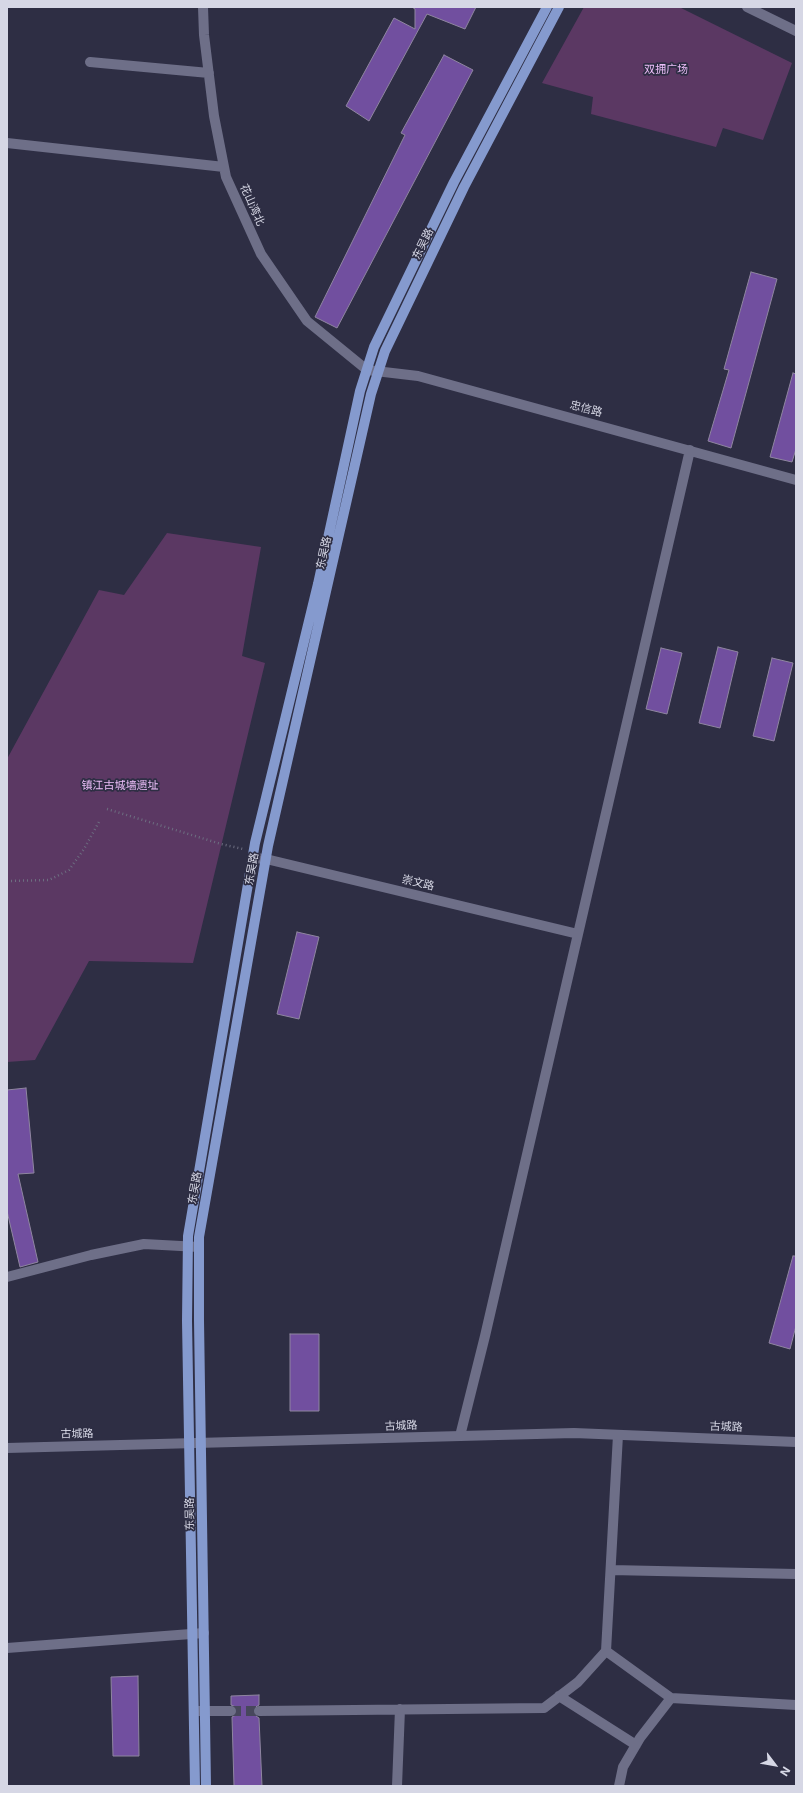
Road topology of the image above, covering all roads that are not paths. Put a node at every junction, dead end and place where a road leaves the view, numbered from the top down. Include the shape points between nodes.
1 (203, 7) edge
2 (547, 7) edge
3 (559, 7) edge
4 (747, 7) edge
5 (796, 31) edge
6 (90, 62) dead end
7 (209, 73) junction
8 (7, 143) edge
9 (224, 167) junction
10 (367, 370) junction
11 (378, 372) junction
12 (690, 450) junction
13 (796, 480) edge
14 (253, 854) junction
15 (266, 859) junction
16 (578, 934) junction
17 (188, 1246) junction
18 (199, 1247) junction
19 (7, 1278) edge
20 (618, 1435) junction
21 (460, 1436) junction
22 (796, 1442) edge
23 (200, 1443) junction
24 (189, 1444) junction
25 (7, 1448) edge
26 (611, 1570) junction
27 (796, 1574) edge
28 (204, 1633) junction
29 (193, 1634) junction
30 (7, 1648) edge
31 (606, 1652) junction
32 (559, 1696) junction
33 (671, 1698) junction
34 (796, 1705) edge
35 (400, 1709) junction
36 (259, 1710) tunnel mouth
37 (194, 1711) junction
38 (205, 1711) junction
39 (231, 1711) tunnel mouth
40 (636, 1745) junction
41 (195, 1786) edge
42 (206, 1786) edge
43 (397, 1786) edge
44 (619, 1786) edge

1 - 7 street, 花山湾北
2 - 10 main road, 东吴路 via 454,182 374,347
3 - 11 main road, 东吴路 via 464,187 385,351
4 - 5 street
6 - 7 street
7 - 9 street, 花山湾北
8 - 9 street
9 - 10 street, 花山湾北 via 226,177 261,254 308,321
10 - 11 street, 忠信路
10 - 14 main road, 东吴路
11 - 12 street, 忠信路 via 418,376
11 - 15 main road, 东吴路
12 - 13 street, 忠信路
12 - 16 street
14 - 15 street, 崇文路
14 - 17 main road, 东吴路
15 - 16 street, 崇文路
15 - 18 main road, 东吴路
16 - 21 street
17 - 18 street
17 - 19 street via 144,1244 91,1255
17 - 24 main road, 东吴路
18 - 23 main road, 东吴路
20 - 21 street, 古城路 via 574,1433
20 - 22 street, 古城路
20 - 26 street
21 - 23 street, 古城路
23 - 24 street, 古城路
23 - 28 main road, 东吴路
24 - 25 street, 古城路
24 - 29 main road, 东吴路
26 - 27 street
26 - 31 street
28 - 29 street
28 - 38 main road, 东吴路
29 - 30 street
29 - 37 main road, 东吴路
31 - 32 street via 578,1682
31 - 33 street
32 - 35 street via 544,1708
32 - 40 street
33 - 34 street
33 - 40 street
35 - 36 street
35 - 43 street
37 - 38 street
37 - 41 main road, 东吴路
38 - 39 street
38 - 42 main road, 东吴路
40 - 44 street via 622,1767

